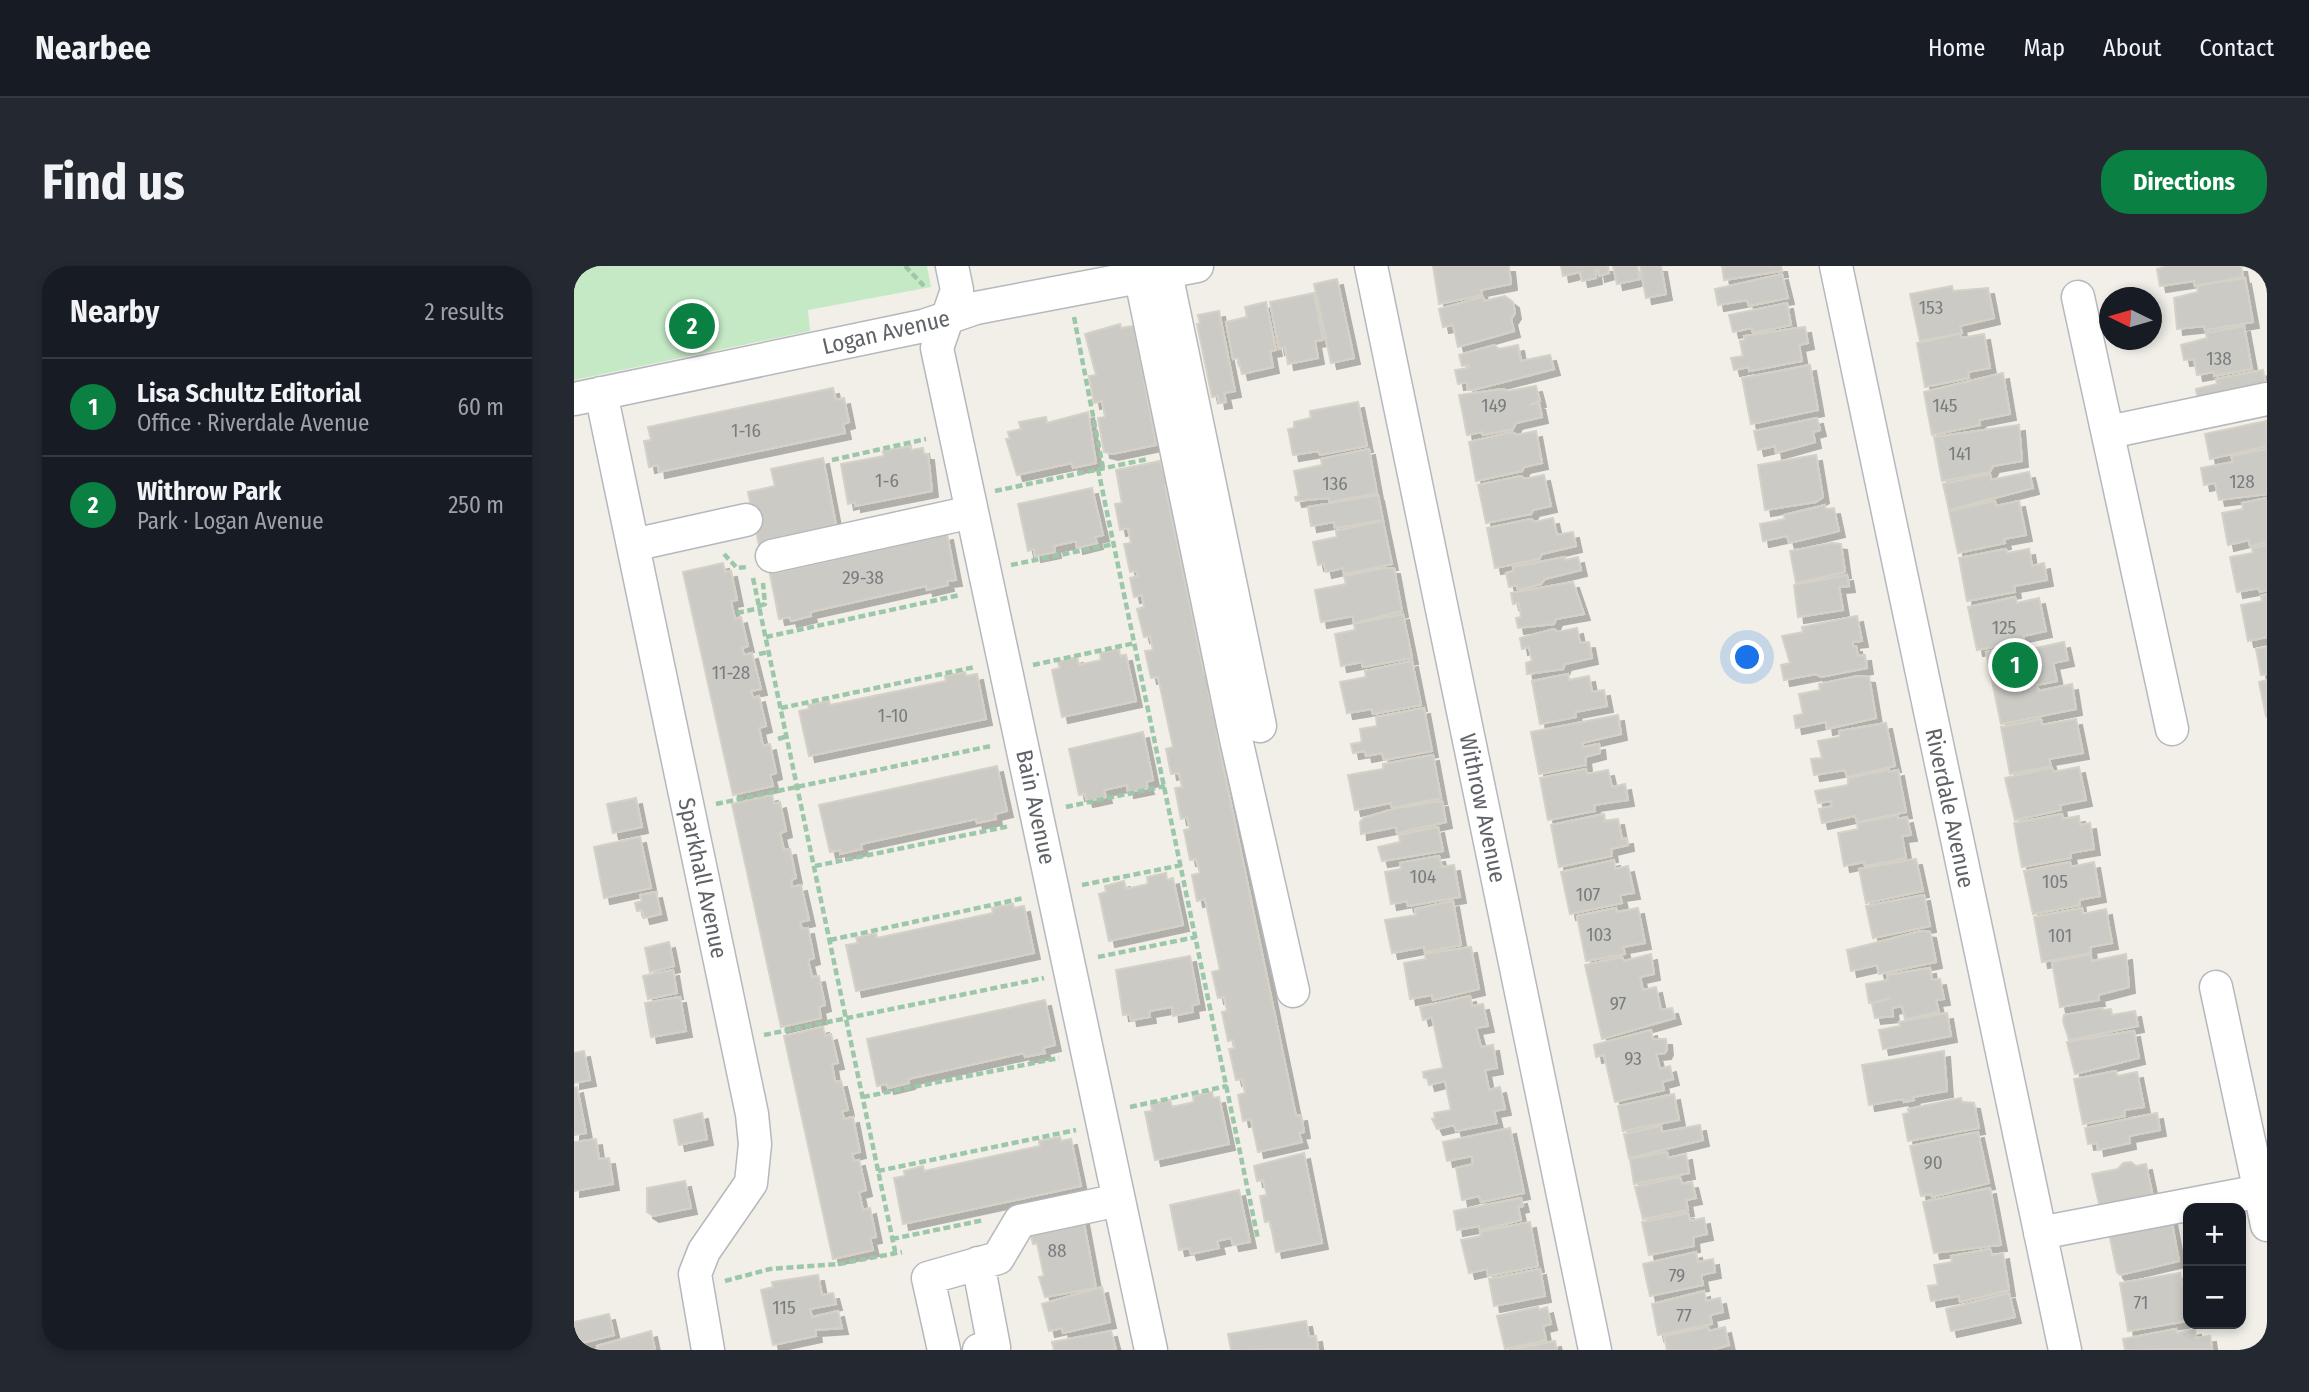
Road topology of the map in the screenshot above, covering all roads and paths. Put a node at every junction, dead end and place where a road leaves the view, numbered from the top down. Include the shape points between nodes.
1 (905, 266) edge
2 (952, 266) edge
3 (1197, 266) edge
4 (1371, 266) edge
5 (1836, 266) edge
6 (1153, 276) junction
7 (926, 288) dead end
8 (2078, 297) dead end
9 (1073, 312) dead end
10 (946, 320) junction
11 (588, 396) edge
12 (2267, 399) edge
13 (2109, 432) junction
14 (940, 436) dead end
15 (1177, 453) junction
16 (831, 460) dead end
17 (1101, 468) junction
18 (981, 502) junction
19 (746, 520) dead end
20 (1114, 544) junction
21 (633, 545) junction
22 (772, 556) dead end
23 (725, 559) dead end
24 (1007, 566) dead end
25 (972, 592) dead end
26 (760, 608) junction
27 (737, 613) dead end
28 (766, 637) junction
29 (1135, 643) junction
30 (769, 652) junction
31 (759, 653) dead end
32 (1028, 666) dead end
33 (976, 667) dead end
34 (778, 690) junction
35 (768, 692) dead end
36 (781, 708) junction
37 (1259, 726) dead end
38 (2172, 729) dead end
39 (788, 736) junction
40 (778, 739) dead end
41 (993, 746) dead end
42 (799, 786) junction
43 (1165, 786) junction
44 (1058, 809) dead end
45 (689, 810) junction
46 (1021, 824) dead end
47 (1182, 865) junction
48 (815, 866) junction
49 (1075, 887) dead end
50 (1037, 896) dead end
51 (1196, 937) junction
52 (830, 940) junction
53 (1081, 965) junction
54 (2216, 987) dead end
55 (1293, 992) dead end
56 (846, 1019) junction
57 (736, 1040) junction
58 (1070, 1055) dead end
59 (1227, 1086) junction
60 (863, 1097) junction
61 (1122, 1108) dead end
62 (1086, 1128) dead end
63 (878, 1171) junction
64 (2260, 1191) junction
65 (1119, 1200) junction
66 (2267, 1225) edge
67 (2040, 1233) junction
68 (1258, 1239) dead end
69 (895, 1251) junction
70 (902, 1252) dead end
71 (978, 1263) junction
72 (718, 1283) dead end
73 (708, 1350) edge
74 (944, 1350) edge
75 (979, 1350) edge
76 (1151, 1350) edge
77 (1595, 1350) edge
78 (2065, 1350) edge

1 - 7 path
2 - 10 street, Bain Avenue via 957,289
3 - 6 street, Logan Avenue
4 - 77 street, Withrow Avenue
5 - 67 street, Riverdale Avenue
6 - 10 street, Logan Avenue via 976,308
6 - 15 street
6 - 37 street
8 - 13 street
9 - 17 path
10 - 11 street, Logan Avenue
10 - 18 street, Bain Avenue via 937,348
11 - 21 street, Sparkhall Avenue
12 - 13 street
13 - 38 street
14 - 16 path
15 - 17 path
15 - 55 street
17 - 18 path
17 - 20 path
18 - 22 street
18 - 53 street, Bain Avenue
19 - 21 street
20 - 24 path
20 - 29 path
21 - 45 street, Sparkhall Avenue
23 - 26 path via 737,568 751,566
25 - 28 path
26 - 27 path
26 - 28 path
28 - 30 path
29 - 32 path
29 - 43 path
30 - 31 path
30 - 34 path
33 - 36 path
34 - 35 path
34 - 36 path
36 - 39 path
39 - 40 path
39 - 42 path
41 - 42 path
42 - 45 path
42 - 48 path
43 - 44 path
43 - 47 path
45 - 57 street, Sparkhall Avenue
46 - 48 path
47 - 49 path
47 - 51 path
48 - 52 path
50 - 52 path
51 - 53 path
51 - 59 path
52 - 56 path
53 - 56 path
53 - 65 street, Bain Avenue
54 - 64 street
56 - 57 path
56 - 60 path
57 - 73 street, Sparkhall Avenue via 752,1114 754,1169 747,1193 697,1265 695,1285
58 - 60 path
59 - 61 path
59 - 68 path
60 - 63 path
62 - 63 path
63 - 69 path
64 - 66 street
64 - 67 street
65 - 71 street via 1020,1221 998,1258
65 - 76 street, Bain Avenue
67 - 78 street, Riverdale Avenue
69 - 70 path
69 - 72 path via 839,1264 770,1269
71 - 74 street via 928,1278
71 - 75 street via 994,1347

